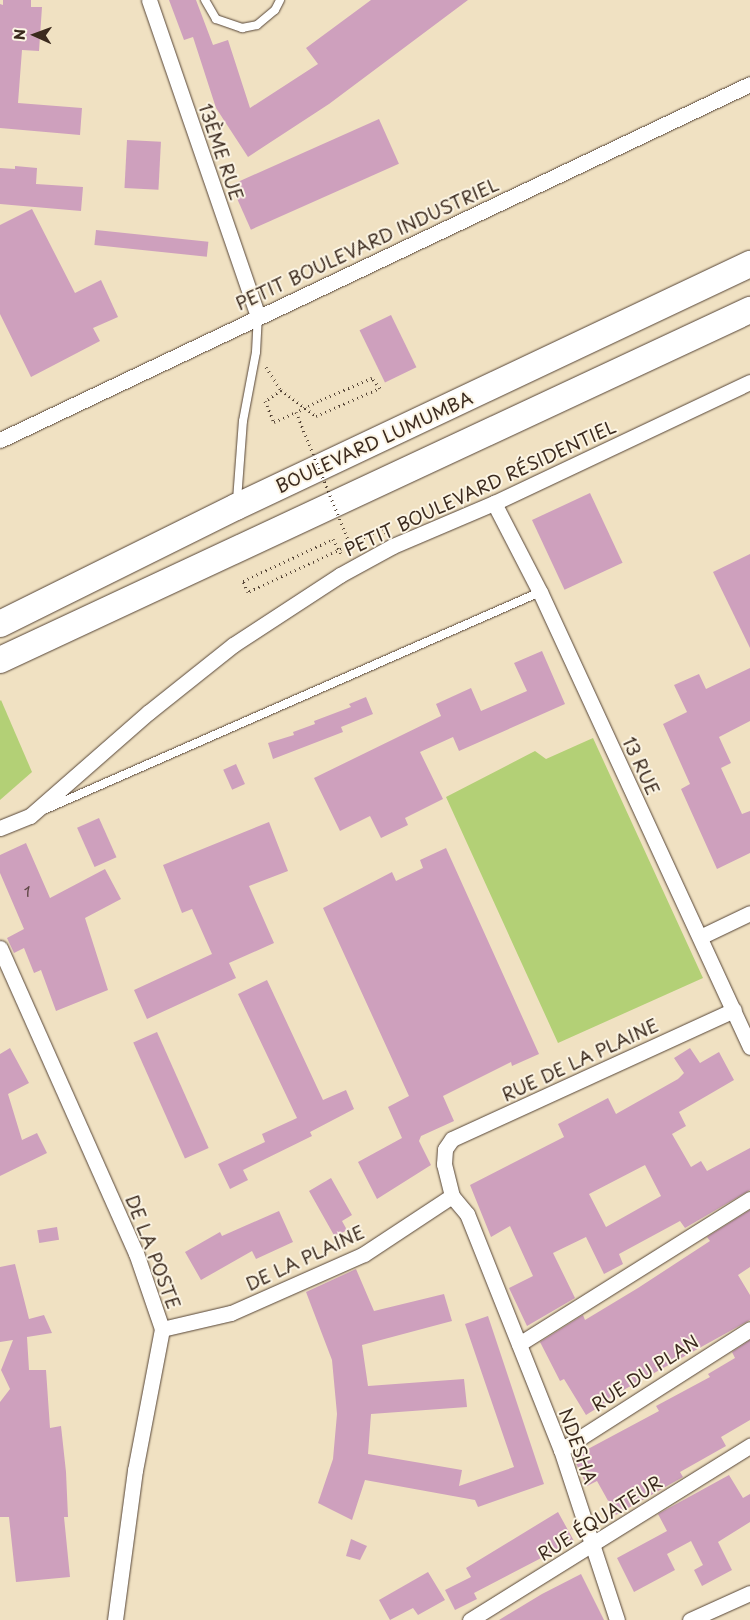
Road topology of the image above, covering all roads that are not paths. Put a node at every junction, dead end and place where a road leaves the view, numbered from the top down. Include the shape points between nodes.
1 (149, 0) edge
2 (205, 0) edge
3 (280, 0) edge
4 (750, 84) edge
5 (750, 264) edge
6 (750, 310) edge
7 (258, 316) junction
8 (750, 382) edge
9 (0, 440) edge
10 (494, 503) junction
11 (236, 507) junction
12 (540, 592) junction
13 (0, 624) edge
14 (0, 660) edge
15 (30, 816) junction
16 (0, 828) edge
17 (750, 913) edge
18 (700, 936) junction
19 (0, 948) edge
20 (734, 1010) junction
21 (750, 1047) edge
22 (446, 1149) joint
23 (452, 1196) junction
24 (750, 1199) edge
25 (162, 1329) junction
26 (750, 1329) edge
27 (519, 1344) junction
28 (750, 1446) edge
29 (561, 1450) junction
30 (593, 1545) junction
31 (750, 1593) edge
32 (114, 1620) edge
33 (470, 1620) edge
34 (617, 1620) edge
35 (690, 1620) edge

1 - 7 street, 13ÈME RUE
2 - 3 lane via 216,19 242,28 257,25 275,10
4 - 7 street, PETIT BOULEVARD INDUSTRIEL
5 - 11 highway, BOULEVARD LUMUMBA
6 - 14 highway
7 - 9 street, PETIT BOULEVARD INDUSTRIEL
7 - 11 lane via 256,352 243,421
8 - 10 street, PETIT BOULEVARD RÉSIDENTIEL
10 - 12 street, 13 RUE
10 - 15 street, PETIT BOULEVARD RÉSIDENTIEL via 393,546 349,570 233,645 149,712
11 - 13 highway, BOULEVARD LUMUMBA
12 - 15 lane
12 - 18 street, 13 RUE
15 - 16 street, PETIT BOULEVARD RÉSIDENTIEL
17 - 18 street
18 - 20 street, 13 RUE
19 - 25 street, DE LA POSTE via 136,1253
20 - 21 street, 13 RUE
20 - 22 street, RUE DE LA PLAINE via 452,1140
22 - 23 street, NDESHA via 444,1164
23 - 25 street, DE LA PLAINE via 364,1254 231,1313
23 - 27 street, NDESHA via 467,1214
24 - 27 street
25 - 32 street, DE LA POSTE via 135,1470
26 - 29 street, RUE DU PLAN
27 - 29 street, NDESHA
28 - 30 street, RUE ÉQUATEUR
29 - 30 street, NDESHA
30 - 33 street, RUE ÉQUATEUR
30 - 34 street, NDESHA
31 - 35 street

